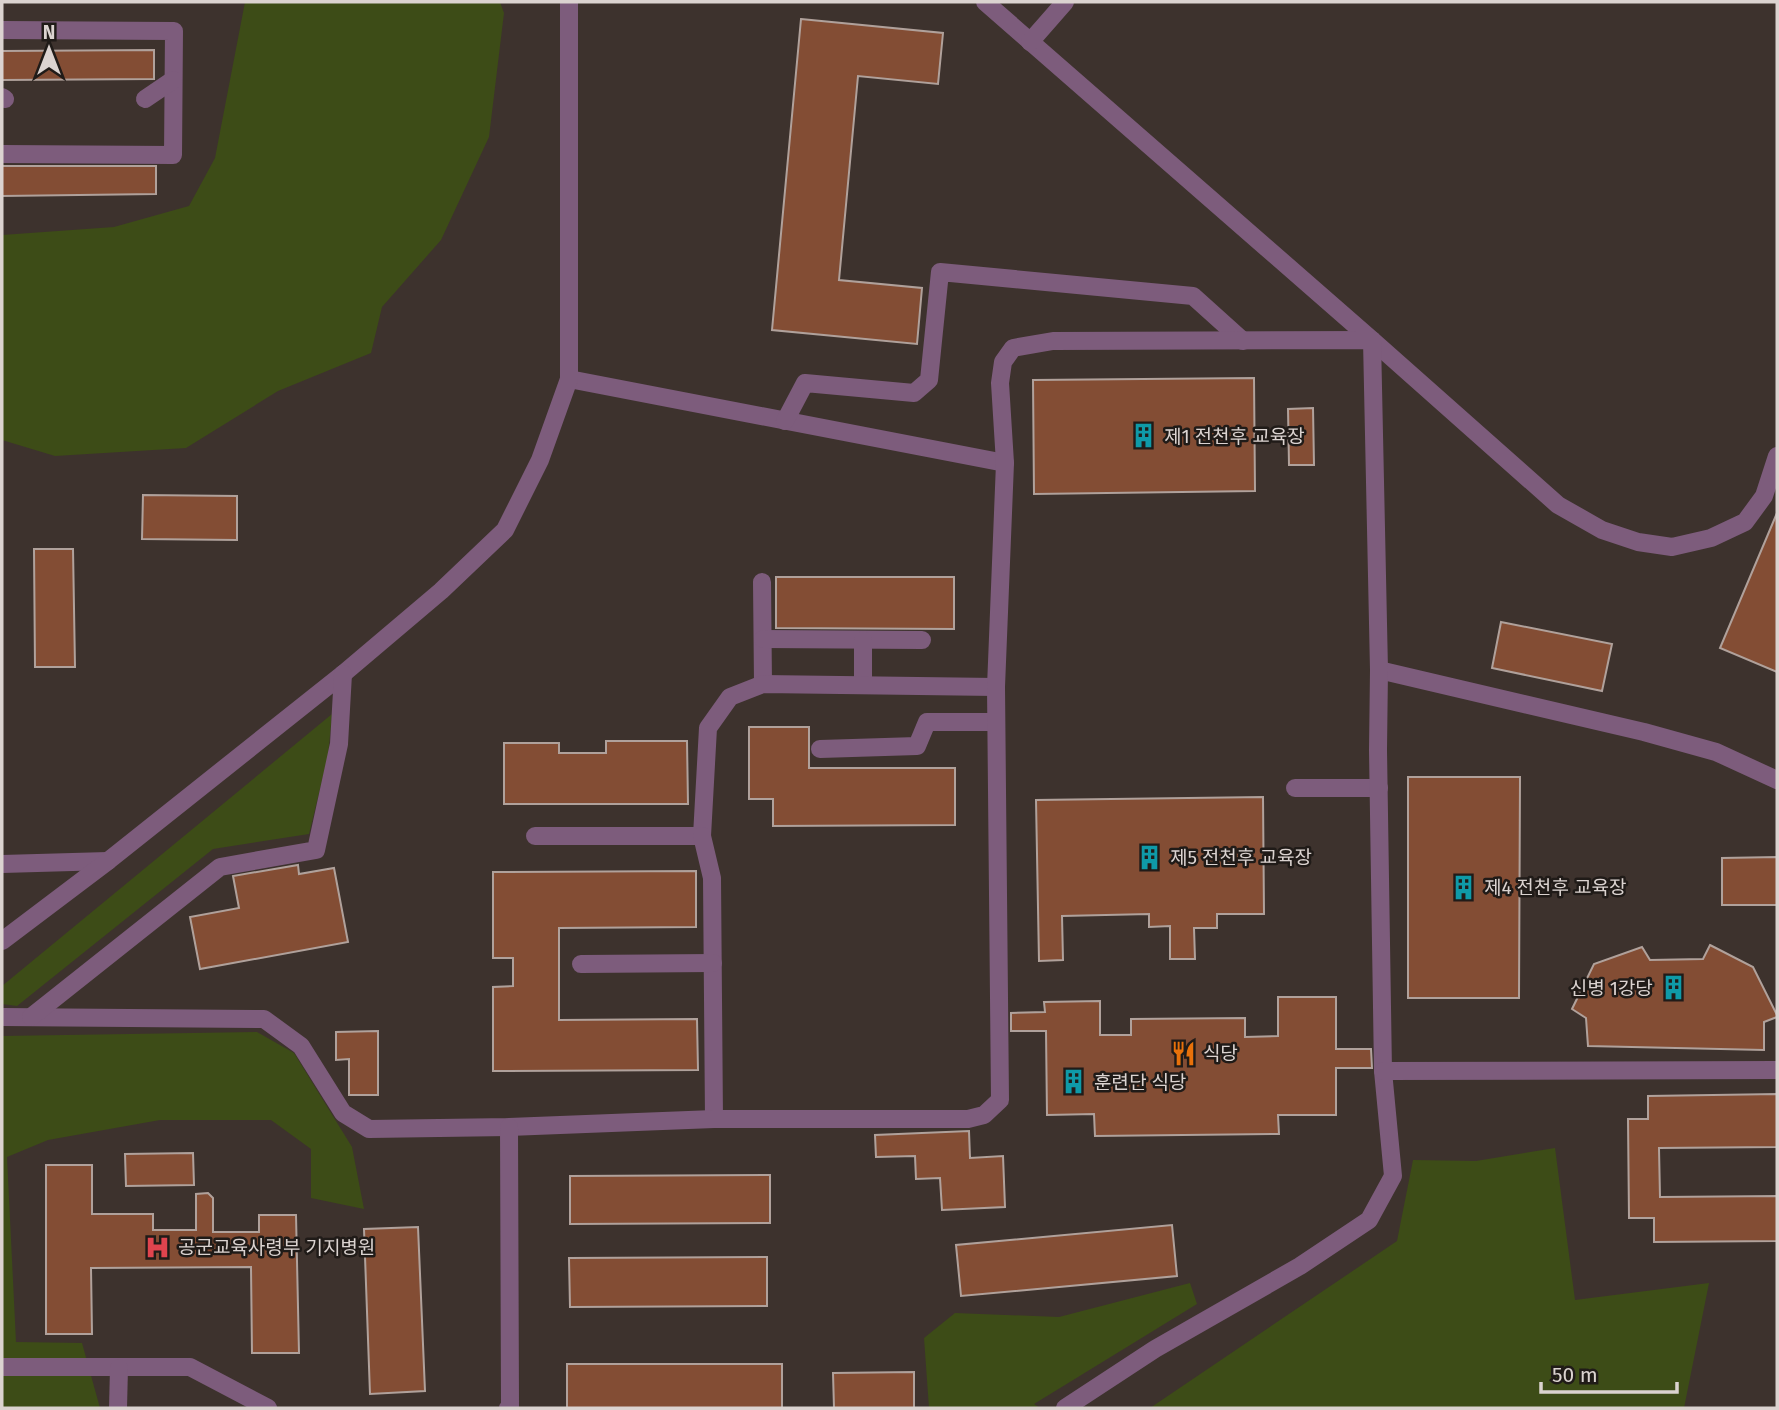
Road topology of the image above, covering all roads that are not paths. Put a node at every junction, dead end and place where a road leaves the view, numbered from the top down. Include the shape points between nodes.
1 (569, 2) edge
2 (985, 2) edge
3 (1065, 2) edge
4 (2, 30) edge
5 (1030, 42) junction
6 (173, 80) junction
7 (145, 99) dead end
8 (2, 153) edge
9 (1372, 340) junction
10 (1243, 341) junction
11 (569, 379) junction
12 (785, 421) junction
13 (1777, 456) edge
14 (1005, 463) junction
15 (762, 582) dead end
16 (763, 639) junction
17 (863, 640) junction
18 (922, 640) dead end
19 (1379, 670) junction
20 (343, 674) junction
21 (763, 684) junction
22 (863, 685) junction
23 (996, 687) junction
24 (996, 722) junction
25 (820, 749) dead end
26 (1777, 780) edge
27 (1295, 788) dead end
28 (1379, 788) junction
29 (535, 836) dead end
30 (702, 836) junction
31 (108, 861) junction
32 (2, 864) edge
33 (2, 941) edge
34 (713, 963) junction
35 (581, 964) dead end
36 (2, 1017) edge
37 (31, 1017) junction
38 (1777, 1070) edge
39 (1383, 1072) junction
40 (714, 1119) junction
41 (509, 1127) junction
42 (2, 1367) edge
43 (119, 1368) junction
44 (118, 1408) edge
45 (268, 1408) edge
46 (508, 1408) edge
47 (1065, 1408) edge

1 - 11 street
2 - 5 street
3 - 5 street
4 - 6 street via 174,31
5 - 9 street
6 - 7 street
6 - 8 street via 173,155
9 - 10 street
9 - 13 street via 1558,505 1602,530 1638,542 1672,547 1745,522 1764,496
9 - 19 street
10 - 12 street via 1194,296 940,272 929,380 914,393 805,383
10 - 14 street via 1053,341 1013,348 1003,362 1000,383
11 - 12 street
11 - 20 street via 540,460 505,530 441,592
12 - 14 street
14 - 23 street
15 - 16 street
16 - 17 street
16 - 21 street
17 - 18 street
17 - 22 street
19 - 26 street via 1644,732 1716,752
19 - 28 street
20 - 31 street
20 - 37 street via 339,744 316,850 220,867
21 - 22 street
21 - 30 street via 730,697 708,728
22 - 23 street
23 - 24 street
24 - 25 street via 927,722 917,746
24 - 40 street via 1000,1100 984,1115 968,1119
27 - 28 street
28 - 39 street
29 - 30 street
30 - 34 street via 712,878
31 - 32 street
31 - 33 street
34 - 35 street
34 - 40 street
36 - 37 street
37 - 41 street via 264,1019 302,1046 343,1113 369,1129
38 - 39 street
39 - 47 street via 1393,1176 1369,1220
40 - 41 street
41 - 46 street
42 - 43 street
43 - 44 street
43 - 45 street via 190,1367

